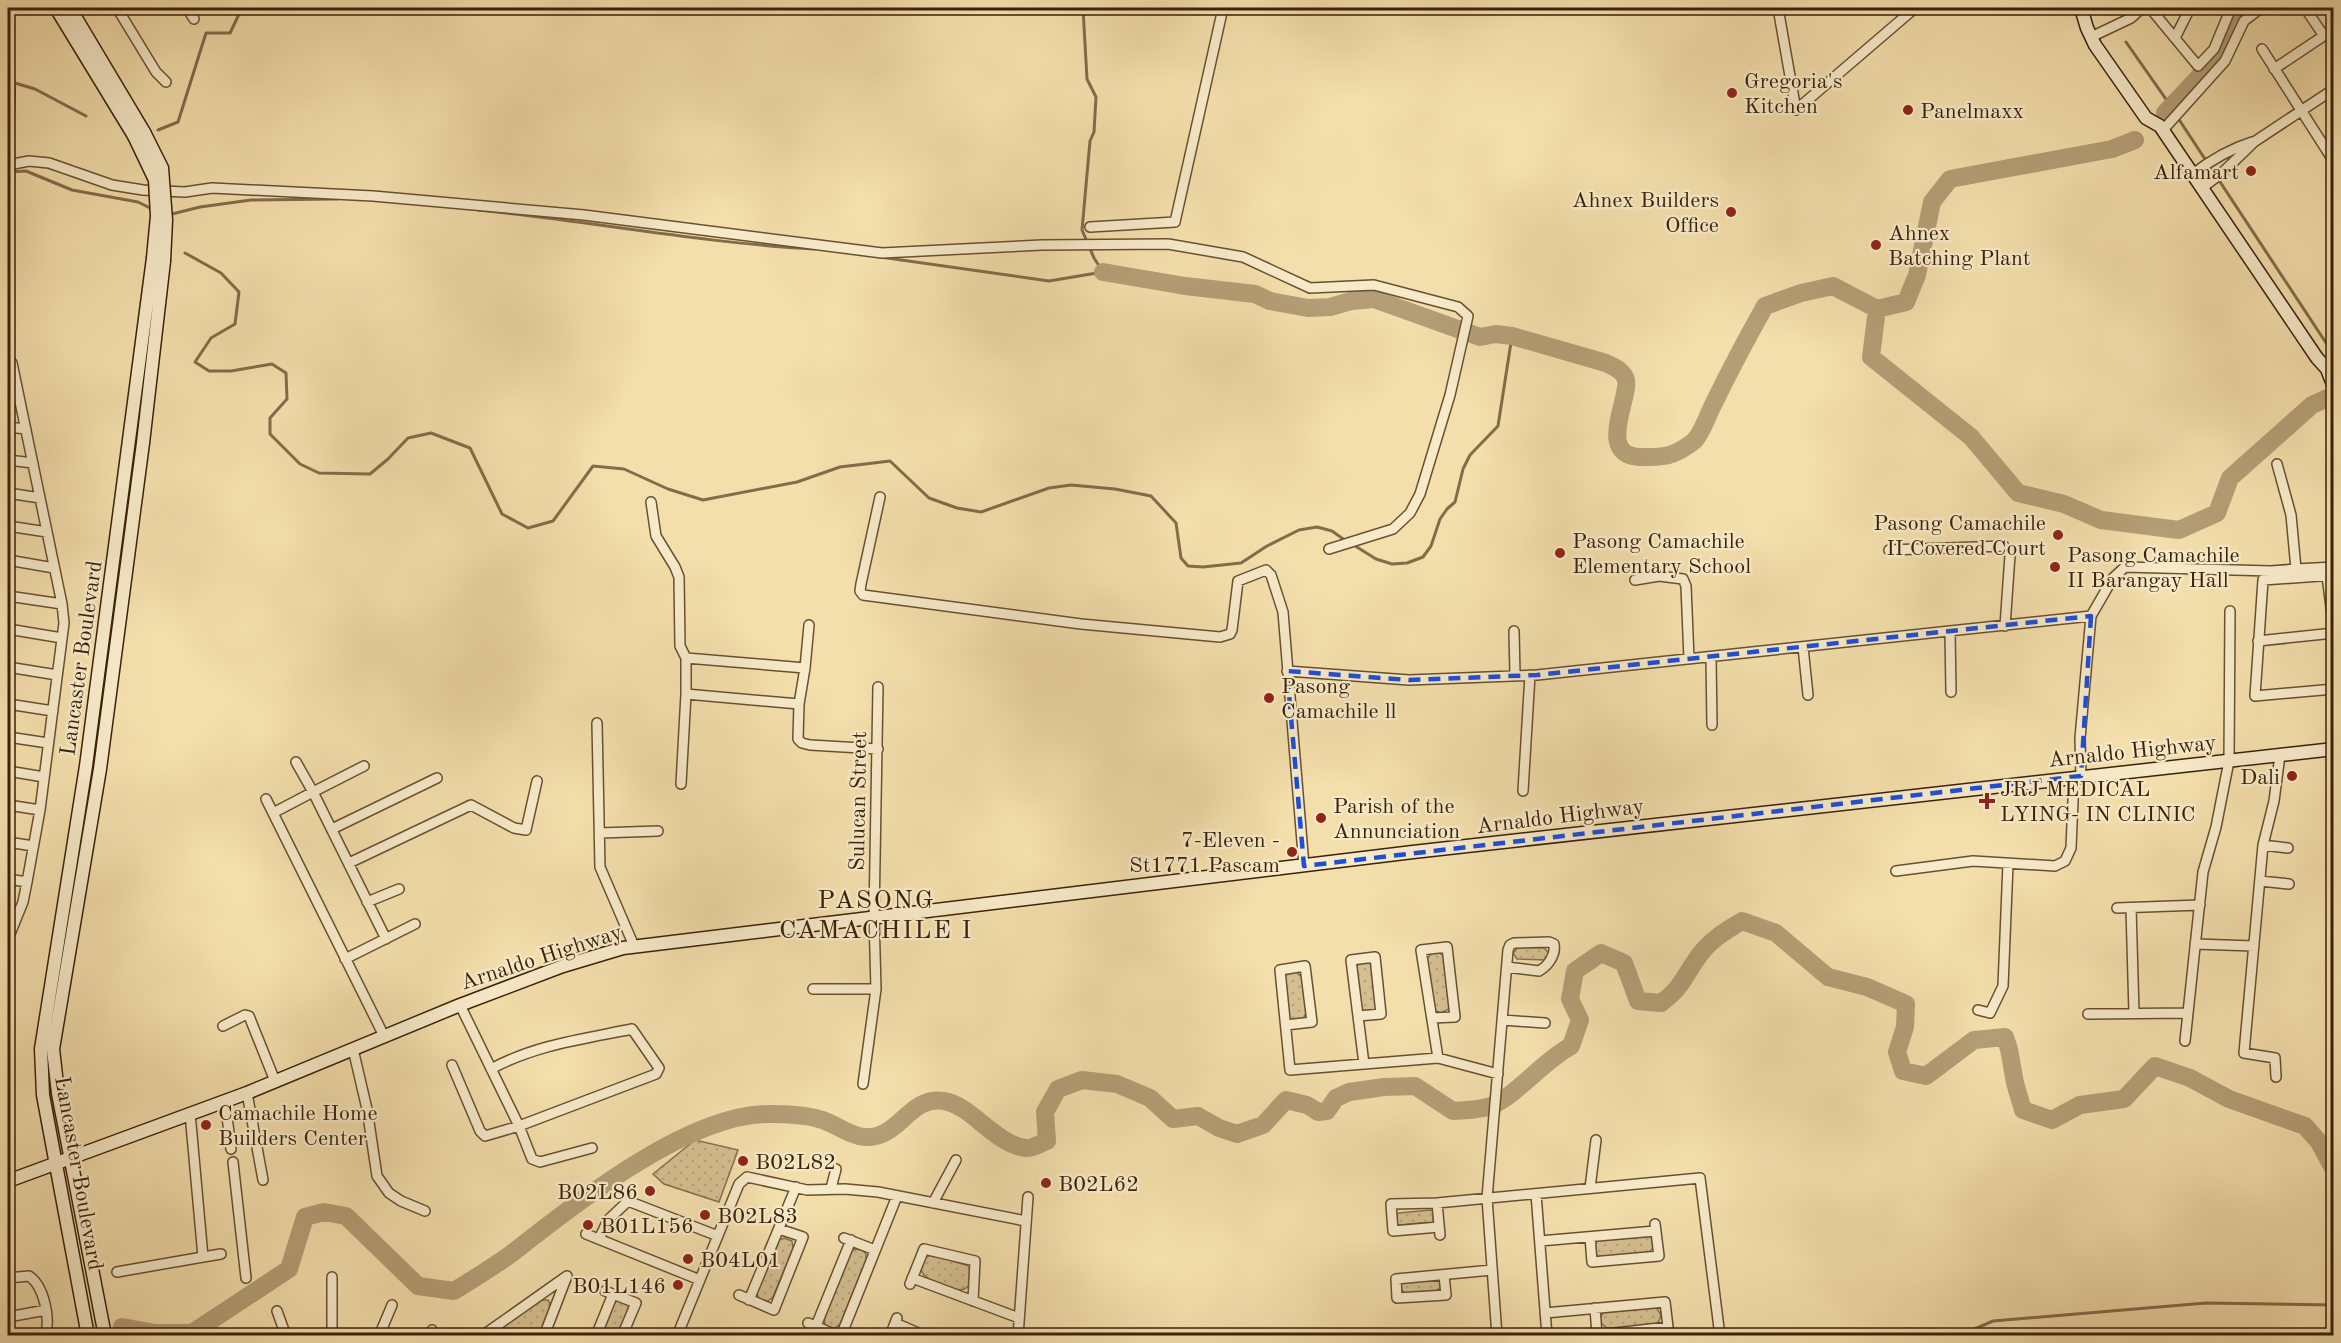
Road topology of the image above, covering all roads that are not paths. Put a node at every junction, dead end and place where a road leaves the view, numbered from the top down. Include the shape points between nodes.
1 (56, 8) edge
2 (70, 8) edge
3 (117, 8) edge
4 (186, 8) edge
5 (1223, 8) edge
6 (1778, 8) edge
7 (1915, 8) edge
8 (2081, 8) edge
9 (2142, 8) edge
10 (2151, 8) edge
11 (2190, 8) edge
12 (2231, 8) edge
13 (2261, 8) edge
14 (2305, 8) edge
15 (194, 19) dead end
16 (2334, 29) edge
17 (2324, 36) junction
18 (2091, 37) junction
19 (2175, 38) junction
20 (2262, 49) dead end
21 (2274, 69) junction
22 (166, 82) dead end
23 (10, 89) dead end
24 (2334, 89) edge
25 (2301, 111) junction
26 (2163, 130) junction
27 (139, 134) junction
28 (2254, 142) junction
29 (8, 147) edge
30 (2330, 150) edge
31 (8, 165) edge
32 (2193, 174) junction
33 (2202, 188) junction
34 (1089, 227) dead end
35 (159, 260) junction
36 (8, 360) edge
37 (2334, 387) edge
38 (8, 392) edge
39 (18, 394) junction
40 (8, 426) edge
41 (26, 429) junction
42 (8, 460) edge
43 (33, 464) junction
44 (2277, 464) dead end
45 (8, 494) edge
46 (880, 497) dead end
47 (40, 498) junction
48 (651, 502) dead end
49 (8, 526) edge
50 (47, 532) junction
51 (1329, 549) dead end
52 (1889, 550) dead end
53 (8, 560) edge
54 (2334, 567) edge
55 (54, 568) junction
56 (2296, 569) junction
57 (2330, 576) edge
58 (1635, 580) dead end
59 (8, 596) edge
60 (62, 604) junction
61 (2230, 611) dead end
62 (2091, 616) junction
63 (809, 625) dead end
64 (2005, 626) junction
65 (8, 629) edge
66 (1514, 630) dead end
67 (1950, 632) junction
68 (2334, 632) edge
69 (62, 638) junction
70 (2258, 641) junction
71 (1803, 647) junction
72 (1711, 657) junction
73 (686, 658) junction
74 (1689, 659) junction
75 (8, 667) edge
76 (805, 668) junction
77 (1287, 671) junction
78 (57, 675) junction
79 (1515, 675) junction
80 (1530, 675) junction
81 (878, 687) dead end
82 (2334, 689) edge
83 (1951, 692) dead end
84 (686, 694) junction
85 (1808, 695) dead end
86 (8, 704) edge
87 (799, 705) junction
88 (53, 711) junction
89 (597, 723) dead end
90 (1712, 725) dead end
91 (8, 737) edge
92 (48, 743) junction
93 (878, 748) junction
94 (2334, 749) edge
95 (2280, 755) junction
96 (2229, 761) junction
97 (296, 762) dead end
98 (364, 766) dead end
99 (8, 771) edge
100 (44, 777) junction
101 (2077, 777) junction
102 (437, 778) dead end
103 (537, 782) dead end
104 (681, 784) dead end
105 (1523, 791) dead end
106 (313, 792) junction
107 (266, 799) dead end
108 (8, 805) edge
109 (40, 810) junction
110 (273, 813) junction
111 (332, 830) junction
112 (658, 831) dead end
113 (600, 833) junction
114 (8, 842) edge
115 (2263, 845) junction
116 (33, 846) junction
117 (2288, 848) dead end
118 (349, 863) junction
119 (2008, 864) junction
120 (1304, 866) junction
121 (1896, 871) dead end
122 (8, 879) edge
123 (2260, 881) junction
124 (27, 882) junction
125 (2289, 884) dead end
126 (399, 889) dead end
127 (367, 902) junction
128 (2200, 905) junction
129 (2117, 908) dead end
130 (2131, 908) junction
131 (8, 910) edge
132 (19, 912) junction
133 (874, 917) junction
134 (415, 924) dead end
135 (8, 939) edge
136 (386, 939) junction
137 (2195, 944) junction
138 (2254, 946) junction
139 (628, 947) junction
140 (345, 959) junction
141 (1507, 967) junction
142 (813, 989) dead end
143 (876, 989) junction
144 (460, 1005) junction
145 (1978, 1010) dead end
146 (2134, 1013) junction
147 (2188, 1013) junction
148 (2088, 1014) dead end
149 (1358, 1016) junction
150 (1432, 1018) junction
151 (1503, 1020) junction
152 (1545, 1023) dead end
153 (1286, 1025) junction
154 (223, 1026) dead end
155 (384, 1036) junction
156 (2185, 1041) dead end
157 (353, 1049) junction
158 (1438, 1058) junction
159 (1364, 1064) junction
160 (452, 1065) dead end
161 (491, 1069) junction
162 (1498, 1074) junction
163 (2276, 1077) dead end
164 (275, 1081) junction
165 (864, 1084) dead end
166 (248, 1093) junction
167 (225, 1100) junction
168 (190, 1113) junction
169 (519, 1126) junction
170 (1596, 1140) dead end
171 (592, 1148) dead end
172 (231, 1149) dead end
173 (71, 1158) junction
174 (956, 1160) dead end
175 (233, 1162) dead end
176 (55, 1163) junction
177 (836, 1169) dead end
178 (263, 1180) dead end
179 (8, 1181) edge
180 (796, 1187) junction
181 (831, 1188) junction
182 (1590, 1188) junction
183 (1536, 1194) junction
184 (897, 1196) junction
185 (1028, 1197) dead end
186 (1487, 1198) junction
187 (933, 1203) junction
188 (1437, 1203) junction
189 (425, 1211) dead end
190 (1026, 1221) junction
191 (778, 1228) junction
192 (586, 1234) dead end
193 (718, 1236) junction
194 (1590, 1237) junction
195 (599, 1239) junction
196 (1540, 1241) junction
197 (875, 1250) junction
198 (221, 1254) dead end
199 (202, 1257) junction
200 (1492, 1270) junction
201 (117, 1272) dead end
202 (1444, 1275) junction
203 (332, 1277) dead end
204 (8, 1278) edge
205 (246, 1278) dead end
206 (700, 1280) junction
207 (739, 1295) dead end
208 (749, 1300) junction
209 (973, 1301) junction
210 (392, 1305) dead end
211 (1595, 1308) junction
212 (46, 1310) junction
213 (277, 1311) dead end
214 (1545, 1313) junction
215 (8, 1317) edge
216 (1019, 1318) junction
217 (45, 1335) edge
218 (88, 1335) edge
219 (105, 1335) edge
220 (286, 1335) edge
221 (332, 1335) edge
222 (379, 1335) edge
223 (484, 1335) edge
224 (544, 1335) edge
225 (596, 1335) edge
226 (622, 1335) edge
227 (677, 1335) edge
228 (840, 1335) edge
229 (890, 1335) edge
230 (925, 1335) edge
231 (1018, 1335) edge
232 (1497, 1335) edge
233 (1547, 1335) edge
234 (1720, 1335) edge

1 - 27 main road, Lancaster Boulevard
2 - 27 main road, Lancaster Boulevard
3 - 22 street
4 - 15 street
5 - 34 street via 1175,222
6 - 7 street via 1797,110
8 - 18 main road
9 - 18 street via 2131,18
10 - 19 street
11 - 19 street
12 - 19 street via 2214,49 2198,66
13 - 26 street via 2244,21 2225,61
14 - 17 street
16 - 17 street
17 - 21 street
18 - 26 main road via 2146,118
20 - 21 street
21 - 25 street
23 - 29 street
24 - 25 street
25 - 28 street
25 - 30 street
26 - 32 main road
27 - 35 main road, Lancaster Boulevard, bridge via 162,168 166,220
28 - 32 street via 2238,146
28 - 33 street
31 - 51 street via 29,161 49,164 111,185 143,190 185,192 212,188 373,196 584,215 882,253 1168,244 1243,257 1310,288 1374,285 1458,307 1467,316 1460,356 1420,494 1410,513 1393,529
32 - 33 main road
33 - 37 main road via 2327,369
35 - 173 main road, Lancaster Boulevard via 100,769 53,1049
35 - 176 main road, Lancaster Boulevard via 41,1049 43,1095
36 - 39 street
38 - 39 street
39 - 41 street
40 - 41 street
41 - 43 street
42 - 43 street
43 - 47 street
44 - 56 street via 2291,515
45 - 47 street
46 - 77 street via 861,584 863,595 1081,624 1220,637 1232,630 1238,581 1266,570 1272,575 1283,612
47 - 50 street
48 - 73 street via 656,537 679,577 680,646
49 - 50 street
50 - 55 street
52 - 64 street via 2004,546 2010,555
53 - 55 street
54 - 56 street
55 - 60 street
56 - 62 street via 2125,567 2113,578
57 - 68 street
57 - 70 street via 2263,580
58 - 74 street via 1659,576 1683,579
59 - 60 street
60 - 69 street
61 - 96 street
62 - 64 street
62 - 101 street
63 - 76 street
64 - 67 street
65 - 69 street
66 - 79 street
67 - 71 street
67 - 83 street
68 - 70 street
69 - 78 street
70 - 82 street via 2255,696
71 - 72 street
71 - 85 street
72 - 74 street
72 - 90 street
73 - 76 street
73 - 84 street
74 - 80 street
75 - 78 street
76 - 87 street
77 - 79 street via 1409,680
77 - 120 street
78 - 88 street
79 - 80 street
80 - 105 street
81 - 93 street, Sulucan Street
84 - 87 street
84 - 104 street
86 - 88 street
87 - 93 street via 797,732 802,743
88 - 92 street
89 - 113 street
91 - 92 street
92 - 100 street
93 - 133 street, Sulucan Street
94 - 95 main road, Arnaldo Highway
95 - 96 main road, Arnaldo Highway
95 - 115 street
96 - 101 main road, Arnaldo Highway
96 - 128 street via 2203,872
97 - 106 street
98 - 106 street
99 - 100 street
100 - 109 street
101 - 119 street via 2071,848 2065,861 2055,866
101 - 120 main road, Arnaldo Highway
102 - 111 street
103 - 118 street via 526,830 514,828 471,805
106 - 110 street
106 - 111 street
107 - 110 street
108 - 109 street
109 - 116 street
110 - 140 street
111 - 118 street
112 - 113 street
113 - 139 street via 600,867
114 - 116 street
115 - 117 street
115 - 123 street
116 - 124 street
118 - 127 street
119 - 121 street via 1972,861
119 - 145 street via 2003,986 1990,1013
120 - 133 main road, Arnaldo Highway
122 - 124 street
123 - 125 street
123 - 138 street
124 - 132 street
126 - 127 street
127 - 136 street
128 - 130 street
128 - 137 street
129 - 130 street
130 - 146 street
131 - 132 street
132 - 135 street
133 - 139 main road, Arnaldo Highway
133 - 143 street, Sulucan Street
134 - 136 street
136 - 140 street
137 - 138 street
137 - 147 street
138 - 163 street via 2244,1053 2275,1058
139 - 144 main road, Arnaldo Highway via 563,966
140 - 155 street
141 - 141 street via 1539,970 1549,964 1554,944 1510,945
141 - 151 street
142 - 143 street
143 - 165 street, Sulucan Street
144 - 155 main road, Arnaldo Highway
144 - 161 street
146 - 147 street
146 - 148 street
147 - 156 street
149 - 149 street via 1351,960 1375,957 1381,1014
149 - 159 street
150 - 150 street via 1455,1017 1447,947 1421,951
150 - 158 street
151 - 152 street
151 - 162 street
153 - 153 street via 1280,970 1305,966 1312,1022
153 - 159 street via 1290,1070
154 - 164 street via 249,1016
155 - 157 main road, Arnaldo Highway
157 - 164 main road, Arnaldo Highway
157 - 189 street via 367,1109 376,1176 389,1193
158 - 159 street
158 - 162 street
160 - 169 street via 485,1136
161 - 169 street
161 - 169 street via 514,1056 549,1045 632,1029 659,1065 656,1074
162 - 186 street
164 - 166 main road, Arnaldo Highway
166 - 167 main road, Arnaldo Highway
166 - 178 street
167 - 168 main road, Arnaldo Highway
167 - 172 street
168 - 173 main road, Arnaldo Highway
168 - 199 street
169 - 171 street via 536,1161
170 - 182 street
173 - 176 main road, Arnaldo Highway
173 - 219 main road, Lancaster Boulevard
174 - 187 street
175 - 205 street
176 - 179 main road, Arnaldo Highway
176 - 218 main road, Lancaster Boulevard
177 - 181 street
180 - 181 street
180 - 191 street
180 - 193 street via 747,1177 739,1184
181 - 184 street
182 - 183 street
182 - 234 street via 1700,1178
183 - 186 street
183 - 196 street
184 - 187 street
184 - 197 street
185 - 190 street
186 - 188 street
186 - 200 street
187 - 190 street
188 - 188 street via 1391,1204 1393,1231 1440,1231
190 - 216 street
191 - 208 street
191 - 208 street via 802,1237 774,1310
192 - 195 street
193 - 195 street via 628,1201 608,1220
193 - 206 street
194 - 194 street via 1655,1228 1659,1256 1592,1262
194 - 196 street
195 - 206 street
196 - 214 street
197 - 228 street
197 - 228 street via 847,1239 812,1325
198 - 199 street
199 - 201 street
200 - 202 street
200 - 232 street
202 - 202 street via 1396,1279 1397,1298 1446,1295
203 - 221 street
204 - 212 street via 29,1276 36,1280
206 - 227 street
207 - 208 street
209 - 209 street via 911,1281 924,1249 975,1261
209 - 216 street
210 - 222 street
211 - 211 street via 1665,1302 1668,1327 1597,1335
211 - 214 street
212 - 215 street
212 - 217 street
213 - 220 street
214 - 233 street
216 - 231 street
223 - 224 street via 567,1276
225 - 226 street via 609,1292 636,1303
229 - 230 street via 896,1320

